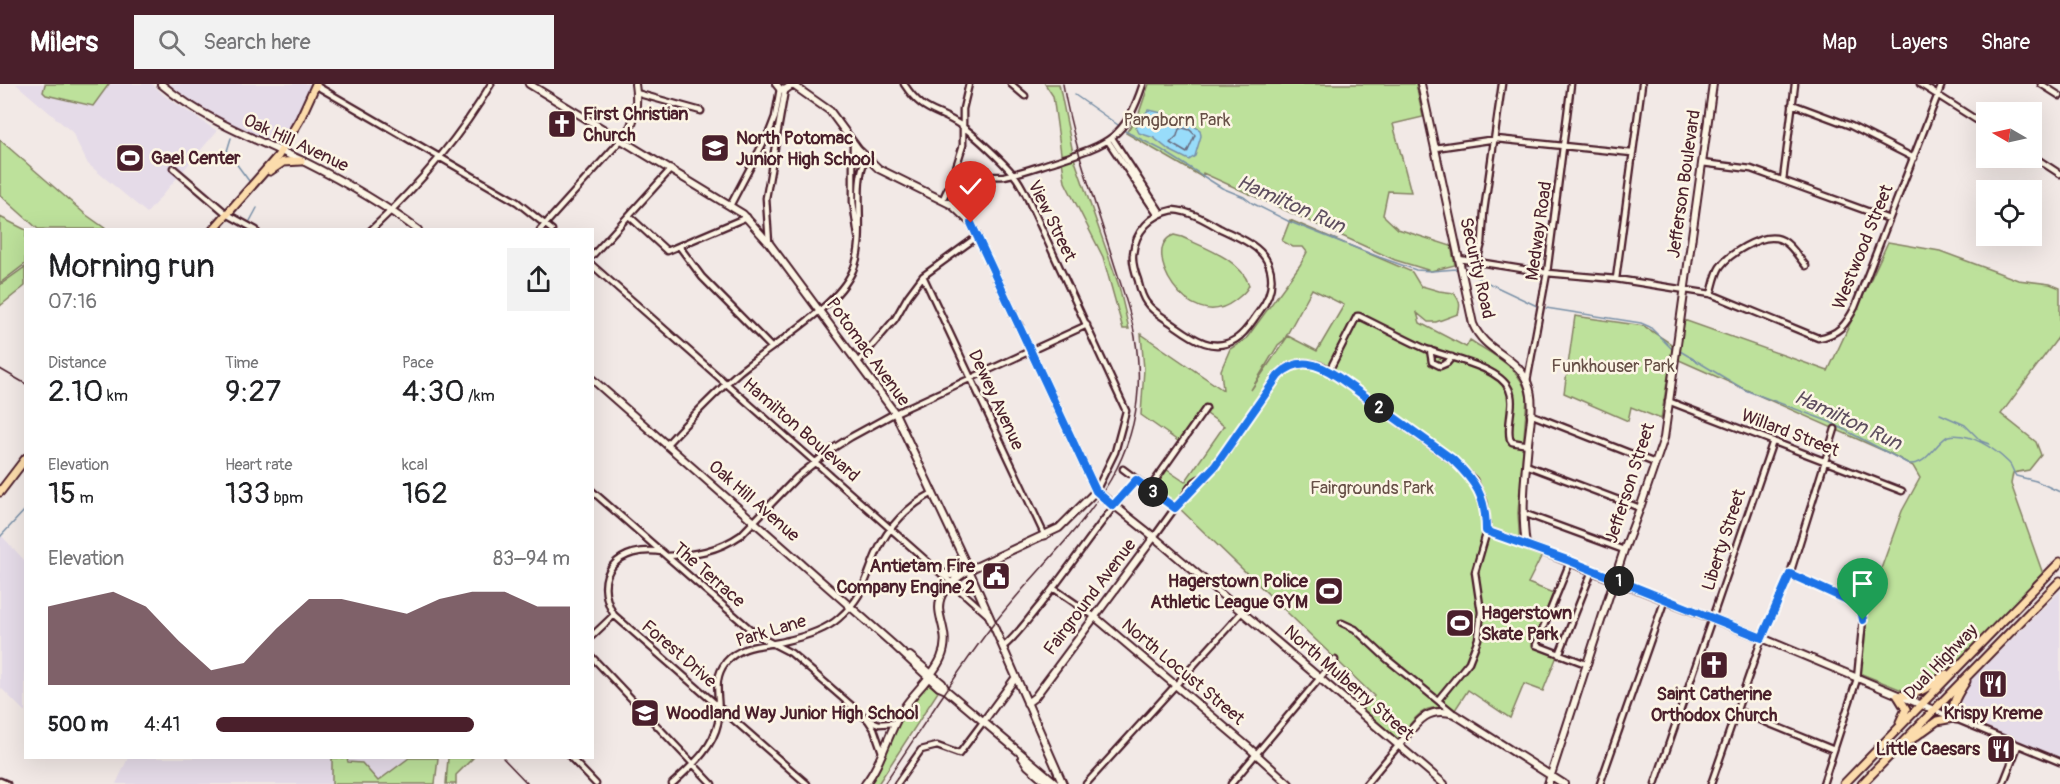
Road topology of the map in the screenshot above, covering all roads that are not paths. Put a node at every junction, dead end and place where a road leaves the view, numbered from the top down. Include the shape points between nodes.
1 (161, 84) edge
2 (491, 84) edge
3 (634, 84) edge
4 (904, 84) edge
5 (969, 84) edge
6 (1011, 84) edge
7 (1143, 84) edge
8 (1421, 84) edge
9 (1502, 84) edge
10 (1571, 84) edge
11 (1642, 84) edge
12 (1713, 84) edge
13 (1795, 84) edge
14 (1920, 84) edge
15 (1942, 84) edge
16 (2041, 84) edge
17 (315, 85) edge
18 (532, 85) edge
19 (793, 85) edge
20 (780, 87) edge
21 (636, 93) junction
22 (1938, 94) junction
23 (1025, 96) dead end
24 (2060, 96) edge
25 (1792, 104) junction
26 (701, 111) dead end
27 (1976, 119) edge
28 (963, 127) junction
29 (622, 139) junction
30 (1496, 139) junction
31 (1110, 140) junction
32 (853, 143) junction
33 (1564, 146) junction
34 (1435, 148) junction
35 (281, 152) junction
36 (1632, 153) junction
37 (441, 158) junction
38 (866, 158) junction
39 (1914, 158) junction
40 (301, 160) junction
41 (2042, 162) edge
42 (1702, 163) junction
43 (173, 168) dead end
44 (671, 169) junction
45 (1013, 174) junction
46 (2060, 174) edge
47 (1783, 180) junction
48 (951, 183) junction
49 (255, 184) junction
50 (942, 199) junction
51 (730, 206) junction
52 (392, 210) junction
53 (227, 214) junction
54 (1159, 214) junction
55 (629, 216) junction
56 (747, 217) junction
57 (1889, 219) junction
58 (546, 224) junction
59 (215, 228) edge
60 (252, 228) edge
61 (373, 228) edge
62 (415, 228) edge
63 (542, 228) edge
64 (550, 228) edge
65 (978, 236) junction
66 (859, 242) junction
67 (769, 243) junction
68 (679, 246) junction
69 (594, 254) edge
70 (1459, 259) junction
71 (1478, 261) junction
72 (1806, 266) dead end
73 (594, 267) edge
74 (1547, 273) junction
75 (923, 276) junction
76 (1616, 279) junction
77 (1684, 289) junction
78 (1712, 294) junction
79 (819, 310) junction
80 (1087, 325) junction
81 (771, 347) junction
82 (1430, 350) junction
83 (1032, 351) junction
84 (1452, 357) junction
85 (858, 362) junction
86 (1329, 371) junction
87 (971, 379) junction
88 (594, 380) edge
89 (1527, 381) junction
90 (727, 383) junction
91 (1668, 401) junction
92 (1206, 408) dead end
93 (895, 413) junction
94 (1530, 414) junction
95 (1835, 429) dead end
96 (1773, 441) junction
97 (667, 444) junction
98 (1528, 445) junction
99 (24, 460) edge
100 (816, 462) junction
101 (1825, 462) junction
102 (1655, 463) junction
103 (1526, 465) junction
104 (1123, 470) dead end
105 (1136, 480) junction
106 (3, 482) edge
107 (1149, 489) junction
108 (1096, 491) junction
109 (1902, 491) dead end
110 (0, 492) edge
111 (594, 492) edge
112 (933, 493) junction
113 (1113, 506) junction
114 (1175, 508) junction
115 (1640, 508) junction
116 (1523, 513) junction
117 (754, 521) junction
118 (891, 528) junction
119 (1486, 531) junction
120 (1045, 536) junction
121 (1154, 537) junction
122 (1526, 545) junction
123 (1624, 550) junction
124 (665, 554) junction
125 (1570, 561) junction
126 (2060, 562) edge
127 (969, 570) junction
128 (1592, 571) junction
129 (942, 573) junction
130 (1790, 574) junction
131 (1614, 579) junction
132 (2060, 581) edge
133 (952, 582) junction
134 (1053, 588) junction
135 (1665, 599) junction
136 (851, 606) junction
137 (1242, 612) junction
138 (614, 615) junction
139 (990, 617) junction
140 (1095, 617) junction
141 (1713, 618) junction
142 (1342, 623) dead end
143 (594, 634) edge
144 (1762, 638) junction
145 (771, 644) junction
146 (1003, 647) junction
147 (1559, 655) junction
148 (1966, 658) junction
149 (594, 659) edge
150 (1335, 660) dead end
151 (1586, 664) junction
152 (1972, 671) junction
153 (929, 675) junction
154 (1016, 677) junction
155 (1319, 678) junction
156 (1857, 679) junction
157 (1176, 685) junction
158 (1898, 696) junction
159 (1438, 700) junction
160 (1027, 703) junction
161 (1921, 704) junction
162 (718, 705) junction
163 (1736, 710) junction
164 (1934, 710) junction
165 (1454, 714) junction
166 (1954, 718) junction
167 (868, 720) junction
168 (983, 722) junction
169 (895, 723) junction
170 (1892, 735) junction
171 (1398, 746) junction
172 (2018, 746) junction
173 (1834, 750) junction
174 (882, 752) junction
175 (1255, 755) junction
176 (1022, 756) junction
177 (572, 759) edge
178 (1887, 759) junction
179 (2060, 762) edge
180 (693, 764) junction
181 (1550, 774) junction
182 (1436, 777) junction
183 (0, 781) edge
184 (7, 784) edge
185 (596, 784) edge
186 (672, 784) edge
187 (712, 784) edge
188 (807, 784) edge
189 (865, 784) edge
190 (897, 784) edge
191 (1049, 784) edge
192 (1057, 784) edge
193 (1062, 784) edge
194 (1086, 784) edge
195 (1231, 784) edge
196 (1289, 784) edge
197 (1366, 784) edge
198 (1431, 784) edge
199 (1444, 784) edge
200 (1548, 784) edge
201 (1564, 784) edge
202 (1600, 784) edge
203 (1655, 784) edge
204 (1711, 784) edge
205 (1823, 784) edge
206 (1844, 784) edge
207 (1862, 784) edge
208 (2003, 784) edge

1 - 35 street, Oak Hill Avenue via 214,121
2 - 37 street
3 - 21 street
4 - 28 street, View Street via 922,106
5 - 28 street
6 - 23 street
7 - 31 street via 1134,111
8 - 34 street, Security Road
9 - 30 street
10 - 33 street, Medway Road
11 - 36 street
12 - 42 street, Jefferson Boulevard
13 - 25 street
14 - 22 street
15 - 22 street, Westwood Street
16 - 24 street
17 - 35 main road
17 - 37 street
18 - 29 street, Potomac Avenue
19 - 20 street
19 - 32 street via 830,111
20 - 51 street via 770,130
20 - 67 street via 766,198
21 - 26 street
21 - 29 street via 634,118
22 - 27 street
22 - 39 street, Westwood Street
25 - 39 street via 1851,126
25 - 47 street
28 - 45 street, View Street
28 - 48 street via 960,158
29 - 44 street, Potomac Avenue
29 - 58 street
30 - 33 street
30 - 34 street
30 - 71 street
31 - 45 street
31 - 54 street
32 - 38 street
32 - 66 street via 853,202
33 - 36 street
33 - 74 street, Medway Road
34 - 70 street, Security Road
35 - 40 street, Oak Hill Avenue
35 - 49 main road
36 - 76 street
37 - 52 street
37 - 58 street
38 - 50 street via 890,176
38 - 66 street via 861,172
39 - 57 street, Westwood Street
40 - 49 main road via 283,162
40 - 52 street, Oak Hill Avenue
41 - 46 street
42 - 47 street via 1751,169
42 - 77 street, Jefferson Boulevard
43 - 53 street
44 - 51 street, Potomac Avenue
44 - 55 street
45 - 48 street via 967,175
45 - 80 street, View Street
47 - 57 street
48 - 50 street
49 - 53 main road
50 - 65 street via 965,216
51 - 56 street, Potomac Avenue
52 - 61 street
52 - 62 street, Oak Hill Avenue
53 - 59 main road
53 - 60 street
54 - 54 street via 1144,228 1133,254 1146,302 1202,343 1220,345 1233,341 1267,303 1272,273 1266,260 1251,244 1195,215 1181,210
55 - 68 street via 667,251
55 - 69 street
56 - 67 street, Potomac Avenue
56 - 68 street
57 - 78 street, Westwood Street via 1847,323 1830,336 1818,339
58 - 63 street
58 - 64 street
65 - 75 street
65 - 83 street
66 - 79 street via 849,279 836,297
67 - 79 street, Potomac Avenue
68 - 81 street via 702,277
70 - 71 street, Westwood Street
70 - 89 street, Security Road via 1476,332 1522,372
71 - 74 street, Westwood Street
72 - 78 street via 1786,243 1776,238 1764,239 1729,255 1718,269
73 - 90 street, Hamilton Boulevard
74 - 76 street, Westwood Street
74 - 89 street, Medway Road
75 - 85 street via 895,319
75 - 87 street, Dewey Avenue
76 - 77 street, Westwood Street
77 - 78 street, Westwood Street
77 - 91 street, Jefferson Street
79 - 81 street
79 - 85 street, Potomac Avenue
80 - 83 street
80 - 108 street, View Street via 1126,411 1115,452
81 - 90 street
82 - 84 street
82 - 84 street via 1432,362 1440,366
82 - 86 street via 1357,316
83 - 87 street
83 - 108 street
84 - 98 street via 1492,373 1506,384 1512,399 1510,439
85 - 93 street, Potomac Avenue
86 - 114 street, Fairground Avenue via 1302,363 1281,372 1206,477
86 - 119 street via 1468,474 1484,502
87 - 93 street
87 - 120 street, Dewey Avenue
88 - 97 street, Oak Hill Avenue
89 - 94 street
90 - 97 street
90 - 100 street, Hamilton Boulevard
91 - 96 street, Willard Street
91 - 102 street, Jefferson Street via 1664,438
92 - 107 street
93 - 100 street
93 - 112 street, Potomac Avenue
94 - 98 street
94 - 102 street
95 - 101 street
96 - 101 street, Willard Street
96 - 141 street, Liberty Street
97 - 117 street, Oak Hill Avenue
98 - 103 street
99 - 106 main road
100 - 117 street
100 - 118 street, Hamilton Boulevard
101 - 109 street, Willard Street
101 - 130 street
102 - 115 street, Jefferson Street
103 - 115 street
103 - 116 street
104 - 105 street
105 - 107 street
105 - 113 street
106 - 110 main road
107 - 114 street
108 - 113 street, North Mulberry Street
108 - 120 street via 1064,524
111 - 124 street, The Terrace
112 - 118 street, Park Lane via 914,504
112 - 127 street, Potomac Avenue
113 - 121 street, North Mulberry Street
113 - 134 street
114 - 121 street, Fairground Avenue
115 - 123 street, Jefferson Street
116 - 122 street
116 - 123 street
117 - 124 street via 720,548 697,554
117 - 136 street, Oak Hill Avenue
118 - 129 street, Hamilton Boulevard
118 - 136 street, Park Lane
119 - 122 street
119 - 159 street via 1475,572 1481,612 1478,639 1469,662
120 - 127 street
121 - 137 street, North Mulberry Street
121 - 140 street, Fairground Avenue
122 - 125 street
123 - 131 street, Jefferson Street
124 - 138 street via 634,551 615,564 607,578 606,592
124 - 145 street, The Terrace
125 - 128 street
125 - 147 street via 1536,645
126 - 148 main road, Dual Highway
127 - 129 street
127 - 133 street
127 - 139 street, Potomac Avenue
128 - 131 street
128 - 147 street
129 - 133 street, Hamilton Boulevard
130 - 144 street
130 - 156 street via 1861,609
131 - 135 street
131 - 151 street, Jefferson Street
132 - 152 main road, Dual Highway
133 - 139 street, Hamilton Boulevard
133 - 153 street via 940,601 944,648
134 - 140 street, North Locust Street
134 - 146 street
135 - 141 street
135 - 202 street
136 - 145 street, Park Lane via 821,629
136 - 153 street, Oak Hill Avenue
137 - 155 street, North Mulberry Street
137 - 157 street
138 - 143 street
138 - 162 street, Forest Drive
139 - 146 street, Potomac Avenue
140 - 157 street, North Locust Street
140 - 160 street, Fairground Avenue
141 - 144 street
141 - 203 street, Liberty Street
142 - 159 street via 1355,629
144 - 156 street
144 - 163 street
145 - 162 street, Park Lane via 738,652 724,664 717,678
145 - 167 street, The Terrace via 797,658
146 - 154 street, Potomac Avenue
147 - 151 street
148 - 158 main road via 1923,691
148 - 161 main road, Dual Highway
149 - 180 street
150 - 155 street
151 - 181 street, Jefferson Street
152 - 164 main road, Dual Highway
152 - 166 main road via 1953,703
153 - 168 street, Oak Hill Avenue
153 - 169 street
154 - 160 street, Potomac Avenue
154 - 168 street
155 - 171 street, North Mulberry Street
155 - 175 street
156 - 158 street
156 - 173 street
157 - 175 street, North Locust Street
157 - 194 street
158 - 161 street
158 - 170 main road via 1906,712
159 - 165 street
160 - 193 street, Potomac Avenue
161 - 164 street
161 - 170 main road, Dual Highway
162 - 180 street, Park Lane via 715,734
162 - 188 street, Forest Drive
163 - 173 street
163 - 204 street
164 - 166 street
164 - 178 main road, Dual Highway
165 - 171 street via 1428,713
165 - 181 street
166 - 172 street
166 - 178 main road via 1937,721
167 - 169 street
167 - 174 street, The Terrace
168 - 176 street, Oak Hill Avenue
168 - 190 street via 959,754 937,746 921,750
169 - 174 street
170 - 206 main road, Dual Highway
171 - 182 street, North Mulberry Street
171 - 197 street
172 - 179 street
172 - 208 street
173 - 205 street
174 - 189 street
175 - 195 street
175 - 196 street, North Locust Street
176 - 191 street, Oak Hill Avenue
176 - 192 street, Oak Hill Avenue
177 - 185 street
178 - 207 main road, Dual Highway
180 - 186 street, Park Lane
180 - 187 street
181 - 200 street, Jefferson Street
181 - 201 street
182 - 198 street
182 - 199 street, North Mulberry Street
183 - 184 street

